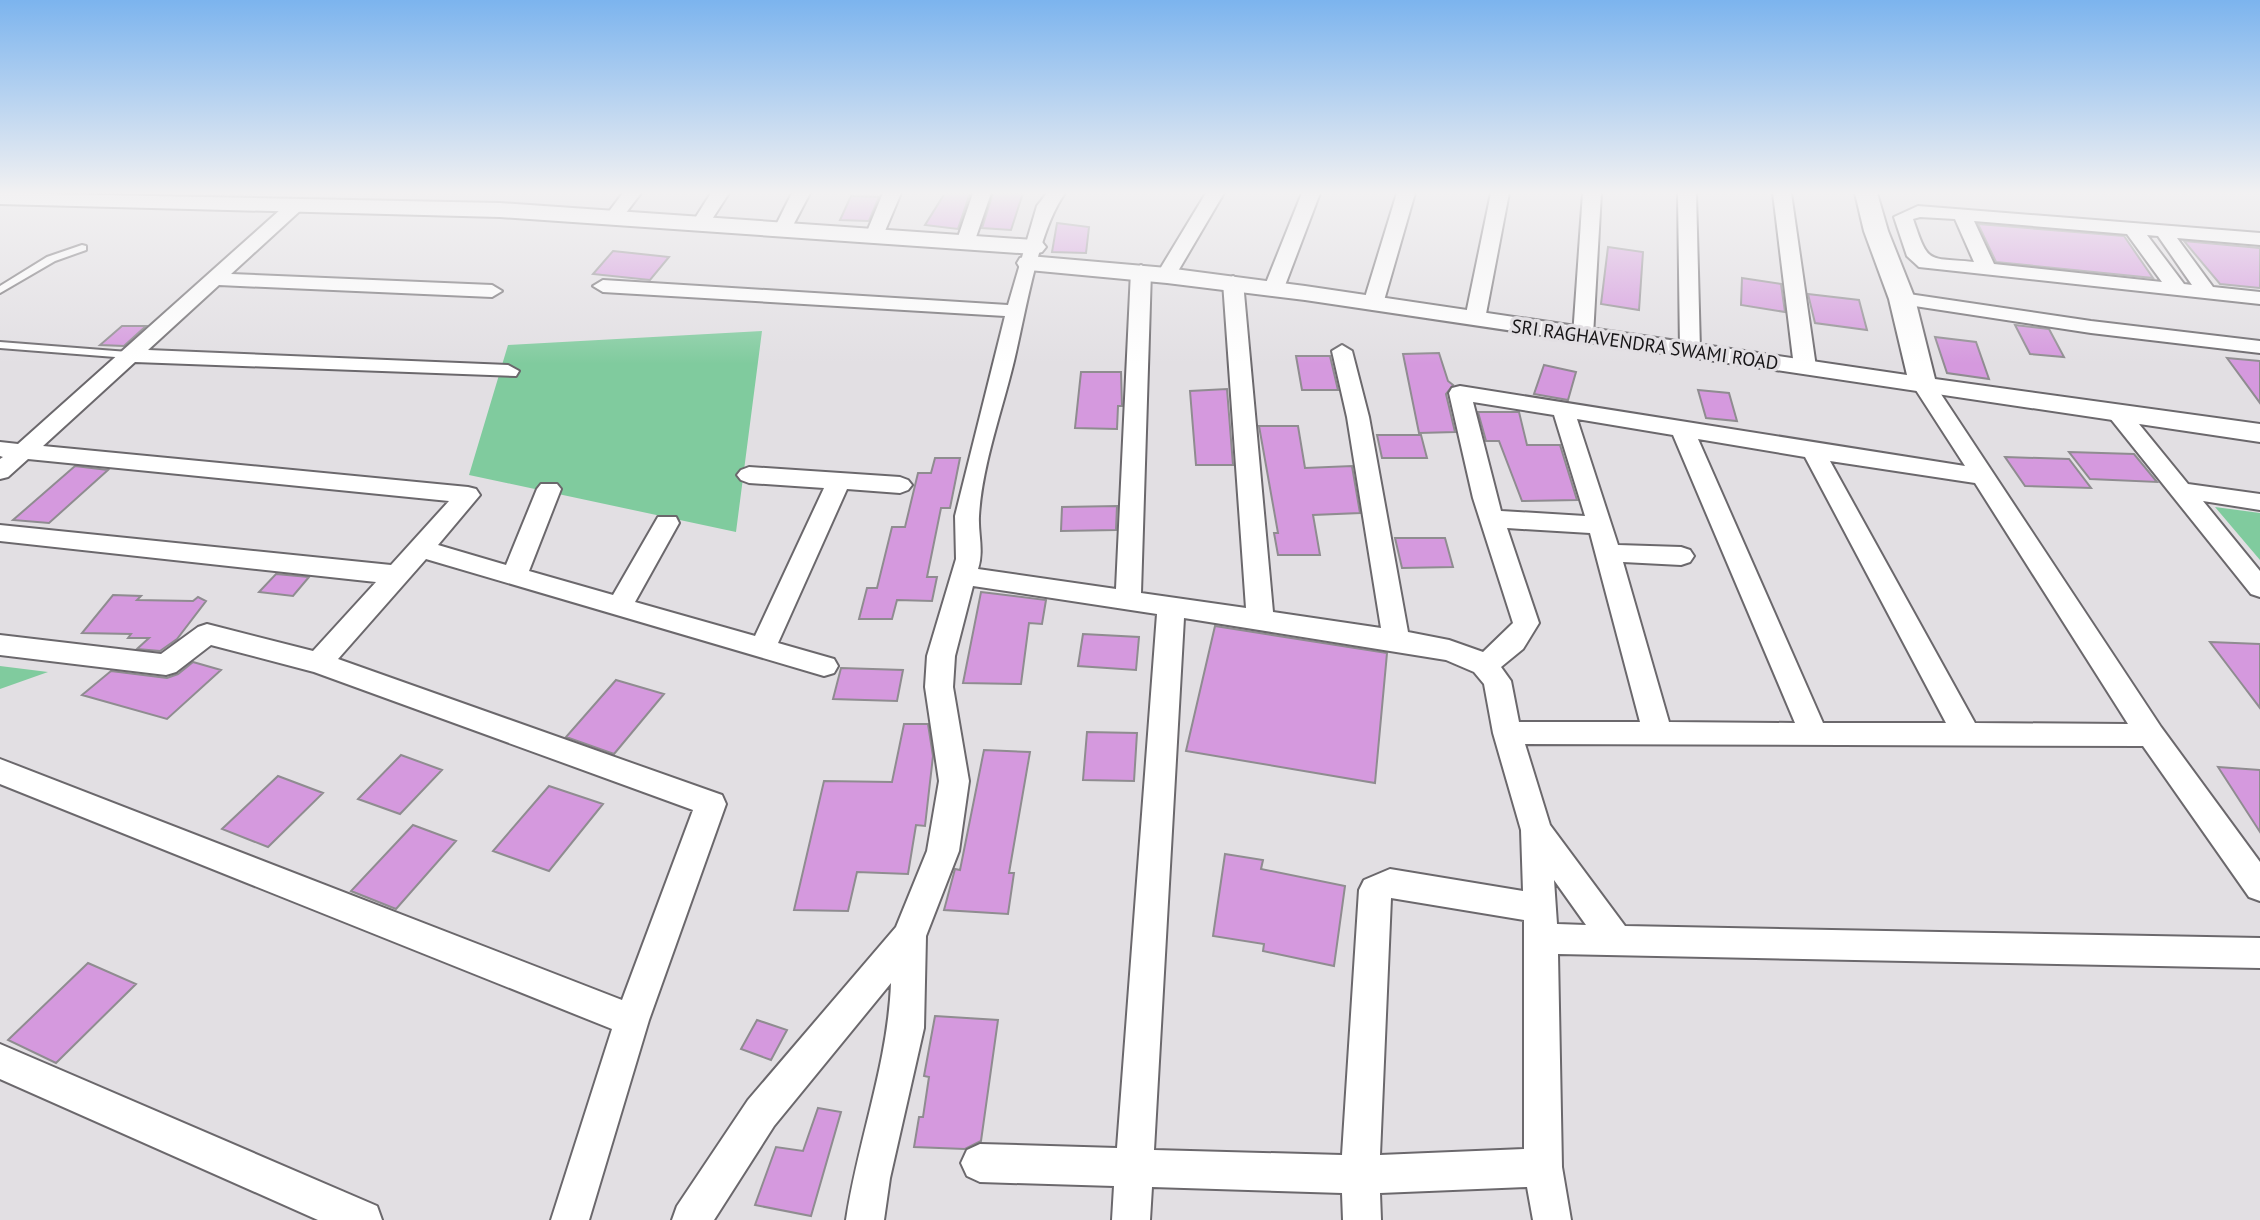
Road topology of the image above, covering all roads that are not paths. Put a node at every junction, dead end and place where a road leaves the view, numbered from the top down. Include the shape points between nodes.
1 (77, 250) edge
2 (246, 250) edge
3 (1009, 250) edge
4 (1033, 250) edge
5 (1181, 250) edge
6 (1289, 250) edge
7 (1389, 250) edge
8 (1489, 250) edge
9 (1588, 250) edge
10 (1688, 250) edge
11 (1790, 250) edge
12 (1883, 250) edge
13 (1914, 250) edge
14 (1978, 250) edge
15 (2148, 250) edge
16 (2177, 250) edge
17 (1031, 255) junction
18 (1141, 271) junction
19 (1988, 271) junction
20 (1167, 274) junction
21 (214, 279) junction
22 (1233, 282) junction
23 (603, 286) dead end
24 (1274, 288) junction
25 (0, 290) edge
26 (2178, 290) junction
27 (492, 291) dead end
28 (2207, 293) junction
29 (2260, 298) edge
30 (1902, 299) junction
31 (1373, 304) junction
32 (929, 305) junction
33 (1014, 311) junction
34 (1475, 319) junction
35 (920, 326) dead end
36 (1583, 336) junction
37 (0, 345) edge
38 (2260, 347) edge
39 (1690, 350) junction
40 (1342, 351) dead end
41 (128, 355) junction
42 (1805, 367) junction
43 (508, 371) dead end
44 (1923, 384) junction
45 (1563, 409) junction
46 (2118, 413) junction
47 (1682, 429) junction
48 (2260, 433) edge
49 (12, 450) edge
50 (1813, 451) junction
51 (0, 472) edge
52 (749, 475) dead end
53 (1981, 476) junction
54 (838, 482) junction
55 (900, 485) dead end
56 (549, 489) dead end
57 (2179, 490) junction
58 (2260, 502) edge
59 (1492, 519) junction
60 (667, 523) dead end
61 (1600, 525) junction
62 (0, 533) edge
63 (421, 549) junction
64 (1608, 553) junction
65 (1682, 556) dead end
66 (398, 575) junction
67 (514, 576) junction
68 (966, 576) junction
69 (2260, 588) edge
70 (1128, 601) junction
71 (619, 607) junction
72 (1171, 607) junction
73 (1260, 620) junction
74 (1396, 640) junction
75 (0, 645) edge
76 (762, 649) junction
77 (319, 663) junction
78 (1484, 665) junction
79 (824, 666) dead end
80 (1507, 733) junction
81 (1658, 734) junction
82 (1814, 734) junction
83 (1966, 734) junction
84 (2151, 735) junction
85 (0, 771) edge
86 (1536, 830) junction
87 (2260, 887) edge
88 (1540, 924) junction
89 (909, 936) junction
90 (1616, 940) junction
91 (2260, 953) edge
92 (632, 1020) junction
93 (0, 1061) edge
94 (980, 1163) dead end
95 (1133, 1166) junction
96 (1543, 1167) junction
97 (1360, 1175) junction
98 (363, 1220) edge
99 (570, 1220) edge
100 (691, 1220) edge
101 (865, 1220) edge
102 (1131, 1220) edge
103 (1362, 1220) edge
104 (1552, 1220) edge

1 - 25 lane via 51,259
2 - 21 street
3 - 17 street, SRI RAGHAVENDRA SWAMI ROAD
4 - 17 street
5 - 20 street
6 - 24 street
7 - 31 street
8 - 34 street
9 - 36 street
10 - 39 street
11 - 42 street
12 - 30 street
13 - 19 street via 1926,263
14 - 19 street
15 - 26 street
16 - 28 street
17 - 18 street, SRI RAGHAVENDRA SWAMI ROAD
17 - 33 street
18 - 20 street, SRI RAGHAVENDRA SWAMI ROAD
18 - 70 street
19 - 26 street
20 - 22 street, SRI RAGHAVENDRA SWAMI ROAD
21 - 27 street
21 - 41 street
22 - 24 street, SRI RAGHAVENDRA SWAMI ROAD
22 - 73 street
23 - 32 street
24 - 31 street, SRI RAGHAVENDRA SWAMI ROAD
26 - 28 street
28 - 29 street
30 - 38 street
30 - 44 street
31 - 34 street, SRI RAGHAVENDRA SWAMI ROAD
32 - 33 street
32 - 35 street
33 - 68 street via 967,516
34 - 36 street, SRI RAGHAVENDRA SWAMI ROAD
36 - 39 street, SRI RAGHAVENDRA SWAMI ROAD
37 - 41 lane
39 - 42 street, SRI RAGHAVENDRA SWAMI ROAD
40 - 74 street via 1358,417
41 - 43 street
41 - 49 street
42 - 44 street, SRI RAGHAVENDRA SWAMI ROAD
44 - 46 street, SRI RAGHAVENDRA SWAMI ROAD
44 - 53 street
45 - 47 street
45 - 59 street via 1460,393
45 - 61 street
46 - 48 street, SRI RAGHAVENDRA SWAMI ROAD
46 - 57 street
47 - 50 street
47 - 82 street
49 - 51 street
49 - 63 street via 468,495
50 - 53 street
50 - 83 street
52 - 54 street
53 - 84 street
54 - 55 street
54 - 76 street
56 - 67 street
57 - 58 street
57 - 69 street
59 - 61 street
59 - 78 street via 1526,623 1520,635
60 - 71 street
61 - 64 street
62 - 66 street
63 - 66 street
63 - 67 street
64 - 65 street
64 - 81 street
66 - 77 street
67 - 71 street
68 - 70 street
68 - 89 street via 945,634 939,687 954,781 951,812 943,851
70 - 72 street
71 - 76 street
72 - 73 street
72 - 95 street
73 - 74 street
74 - 78 street via 1449,650
75 - 77 street via 166,665 207,634
76 - 79 street
77 - 92 street via 711,804
78 - 80 street via 1497,681
80 - 81 street
80 - 86 street
81 - 82 street
82 - 83 street
83 - 84 street
84 - 87 street
85 - 92 street
86 - 88 street
86 - 90 street
88 - 90 street
88 - 96 street
88 - 97 street via 1390,883 1375,890
89 - 100 street via 761,1113
89 - 101 street via 907,1028
90 - 91 street
92 - 99 street
93 - 98 street
94 - 95 street
95 - 97 street
95 - 102 street
96 - 97 street
96 - 104 street
97 - 103 street

